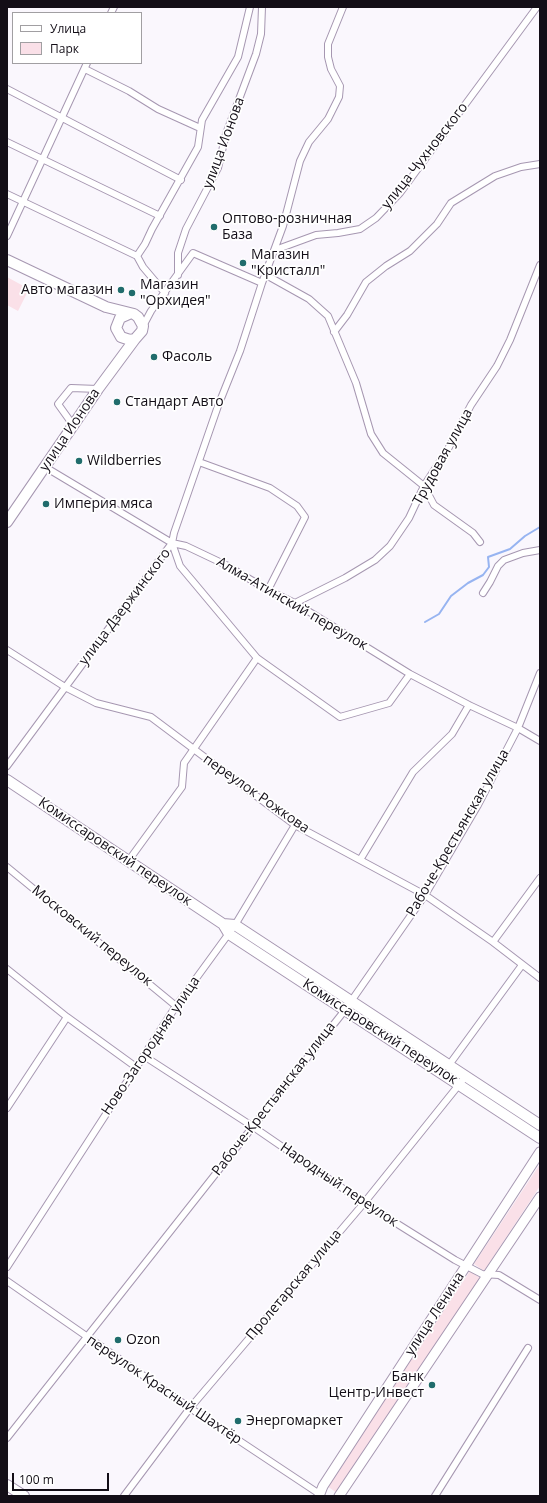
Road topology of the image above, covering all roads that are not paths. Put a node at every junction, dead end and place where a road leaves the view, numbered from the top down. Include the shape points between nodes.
1 (250, 7) edge
2 (262, 7) edge
3 (342, 7) edge
4 (537, 7) edge
5 (86, 66) edge
6 (7, 89) edge
7 (63, 117) junction
8 (200, 128) junction
9 (7, 142) edge
10 (42, 160) junction
11 (540, 164) edge
12 (181, 180) junction
13 (7, 194) edge
14 (22, 202) junction
15 (160, 216) junction
16 (7, 236) edge
17 (275, 250) junction
18 (137, 256) junction
19 (7, 260) edge
20 (540, 266) edge
21 (178, 275) junction
22 (266, 275) junction
23 (262, 283) junction
24 (165, 293) junction
25 (106, 307) junction
26 (137, 319) junction
27 (117, 330) junction
28 (334, 332) junction
29 (135, 339) junction
30 (109, 372) junction
31 (98, 389) junction
32 (73, 425) junction
33 (199, 462) junction
34 (45, 467) junction
35 (424, 486) junction
36 (7, 522) edge
37 (480, 542) dead end
38 (172, 543) junction
39 (540, 550) edge
40 (268, 590) junction
41 (483, 592) dead end
42 (295, 603) junction
43 (7, 650) edge
44 (257, 658) junction
45 (540, 673) edge
46 (410, 674) junction
47 (65, 687) junction
48 (469, 706) junction
49 (518, 728) junction
50 (540, 741) edge
51 (194, 750) junction
52 (7, 766) edge
53 (7, 780) edge
54 (295, 825) junction
55 (129, 860) junction
56 (360, 860) junction
57 (7, 867) edge
58 (540, 878) edge
59 (425, 895) junction
60 (223, 924) junction
61 (235, 925) junction
62 (228, 934) junction
63 (493, 942) junction
64 (522, 965) junction
65 (7, 969) edge
66 (540, 978) edge
67 (351, 1000) junction
68 (176, 1006) junction
69 (344, 1010) junction
70 (67, 1017) junction
71 (144, 1056) junction
72 (449, 1065) junction
73 (136, 1068) junction
74 (466, 1076) junction
75 (460, 1085) junction
76 (7, 1108) edge
77 (540, 1125) edge
78 (252, 1126) junction
79 (540, 1138) edge
80 (540, 1152) edge
81 (540, 1197) edge
82 (364, 1204) junction
83 (467, 1266) junction
84 (7, 1267) edge
85 (488, 1276) junction
86 (7, 1281) edge
87 (540, 1300) edge
88 (86, 1336) junction
89 (528, 1348) dead end
90 (190, 1408) junction
91 (7, 1438) edge
92 (7, 1485) edge
93 (320, 1495) edge
94 (24, 1496) edge
95 (124, 1496) edge
96 (339, 1496) edge
97 (435, 1496) edge

1 - 8 street, улица Ионова via 238,57 202,120
2 - 21 street, улица Ионова via 261,34 256,54 226,134 218,168 186,229 178,253
3 - 17 street, улица Дзержинского via 328,44 331,69 340,86 339,97 328,119 309,142 300,161
4 - 17 street, улица Чухновского via 400,193 376,218 360,229 316,235
5 - 7 street
5 - 8 street via 158,109
6 - 7 street
7 - 10 street
7 - 12 street
8 - 12 street, улица Ионова via 198,148
9 - 10 street
10 - 14 street
10 - 15 street
11 - 28 street via 494,176 450,203 436,224 410,251 366,282 348,315
12 - 15 street, улица Ионова
13 - 14 street
14 - 16 street
14 - 18 street
15 - 18 street, улица Ионова
17 - 22 street, улица Дзержинского
18 - 24 street
19 - 25 main road
20 - 35 street, Трудовая улица via 497,366
21 - 23 street via 193,253
21 - 24 street
22 - 23 street, улица Дзержинского
22 - 28 street via 309,299 328,316
23 - 33 street, улица Дзержинского
24 - 26 street via 151,311
25 - 26 main road
25 - 27 main road via 114,317
26 - 27 main road via 120,318
26 - 29 main road via 142,331
27 - 29 main road via 125,339
27 - 30 main road via 119,357
28 - 35 street via 356,383 371,434 383,453
29 - 30 main road, улица Ионова
30 - 31 main road, улица Ионова
31 - 32 main road, улица Ионова
31 - 32 street via 71,388 58,404
32 - 34 main road, улица Ионова
33 - 38 street, улица Дзержинского
33 - 40 street via 270,488 297,506 305,517
34 - 36 main road, улица Ионова
34 - 38 street, Алма-Атинский переулок
35 - 37 street via 434,505
35 - 42 street, Трудовая улица via 398,535 375,560
38 - 40 street, Алма-Атинский переулок via 186,546 226,565
38 - 44 street via 180,566
38 - 47 street, улица Дзержинского
39 - 41 street via 504,560
40 - 42 street, Алма-Атинский переулок
42 - 46 street, Алма-Атинский переулок
43 - 47 street, переулок Рожкова
44 - 46 street via 340,717 390,703
44 - 51 street
45 - 49 street, Рабоче-Крестьянская улица
46 - 48 street, Алма-Атинский переулок
47 - 51 street, переулок Рожкова via 96,703 151,717
47 - 52 street, улица Дзержинского
48 - 49 street, Алма-Атинский переулок
48 - 56 street via 452,734 413,772
49 - 50 street, Алма-Атинский переулок
49 - 59 street, Рабоче-Крестьянская улица via 478,805
51 - 54 street, переулок Рожкова
51 - 55 street via 184,763 182,787
53 - 55 main road, Комиссаровский переулок
54 - 56 street, переулок Рожкова
54 - 61 street, Ново-Загородняя улица
55 - 60 main road, Комиссаровский переулок
56 - 59 street, переулок Рожкова
57 - 68 street, Московский переулок
58 - 63 street
59 - 63 street, переулок Рожкова
59 - 67 street, Рабоче-Крестьянская улица
60 - 61 main road, Комиссаровский переулок
60 - 62 main road, Комиссаровский переулок
61 - 62 street, Ново-Загородняя улица
61 - 67 main road, Комиссаровский переулок
62 - 68 street, Ново-Загородняя улица
62 - 69 main road, Комиссаровский переулок
63 - 64 street, переулок Рожкова
64 - 66 street, переулок Рожкова
64 - 72 street
65 - 70 street
67 - 69 street, Рабоче-Крестьянская улица
67 - 72 main road, Комиссаровский переулок
68 - 71 street, Ново-Загородняя улица
69 - 75 main road, Комиссаровский переулок
69 - 78 street, Рабоче-Крестьянская улица
70 - 73 street
70 - 76 street
71 - 73 street, Ново-Загородняя улица
71 - 78 street, Народный переулок
72 - 74 main road, Комиссаровский переулок
73 - 84 street, Ново-Загородняя улица
74 - 75 street, Пролетарская улица
74 - 77 main road, Комиссаровский переулок
75 - 79 main road, Комиссаровский переулок
75 - 82 street, Пролетарская улица
78 - 82 street, Народный переулок
78 - 88 street, Рабоче-Крестьянская улица
80 - 83 main road, улица Ленина
81 - 85 main road, улица Ленина
82 - 83 street, Народный переулок
82 - 90 street, Пролетарская улица
83 - 85 street, Народный переулок
83 - 93 main road, улица Ленина via 323,1486
85 - 87 street, Народный переулок via 499,1275
85 - 96 main road, улица Ленина
86 - 88 street, переулок Красный Шахтёр
88 - 90 street, переулок Красный Шахтёр
88 - 91 street, Рабоче-Крестьянская улица
89 - 97 street
90 - 93 street, переулок Красный Шахтёр
90 - 95 street, Пролетарская улица
92 - 94 main road

